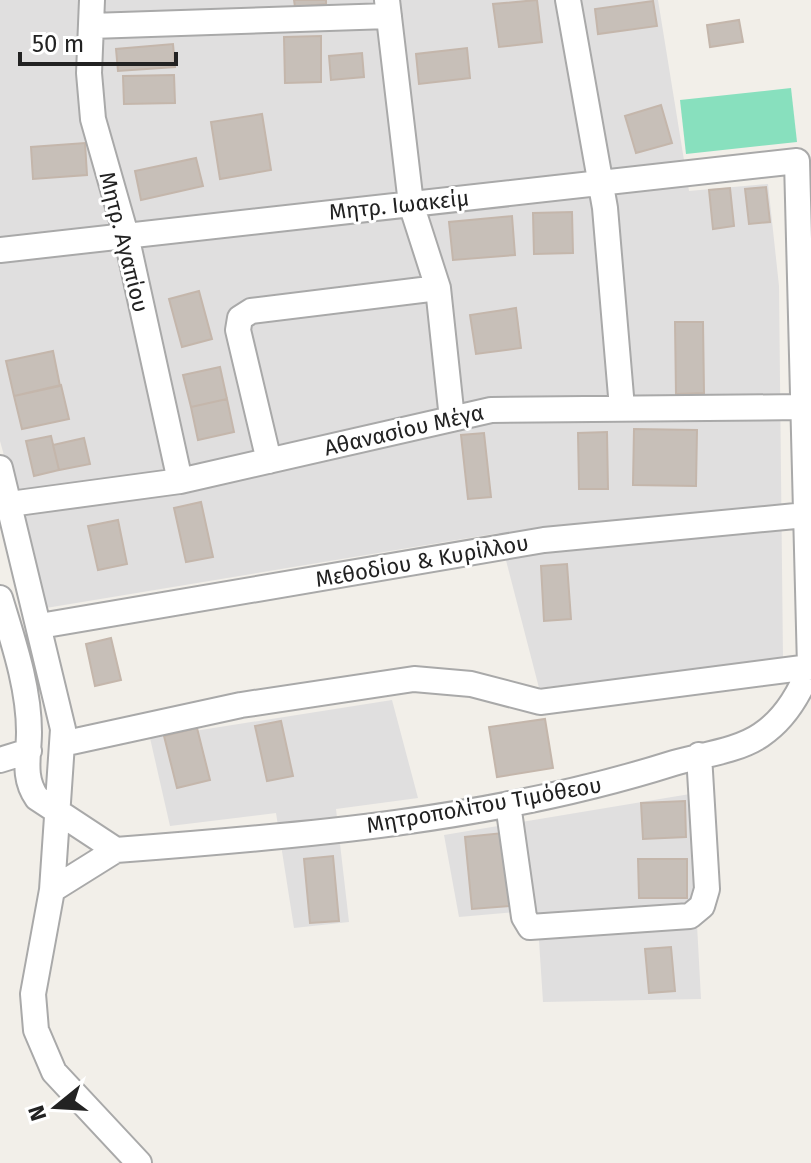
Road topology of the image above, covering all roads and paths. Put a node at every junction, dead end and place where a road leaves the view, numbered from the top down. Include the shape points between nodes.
1 (92, 0) edge
2 (568, 0) edge
3 (388, 8) edge
4 (91, 26) junction
5 (602, 182) junction
6 (411, 204) junction
7 (126, 235) junction
8 (0, 250) edge
9 (438, 288) junction
10 (803, 407) junction
11 (622, 408) junction
12 (452, 419) junction
13 (269, 461) junction
14 (0, 468) edge
15 (180, 481) junction
16 (10, 504) junction
17 (806, 515) junction
18 (0, 598) edge
19 (40, 626) junction
20 (9, 659) edge
21 (810, 667) edge
22 (62, 744) junction
23 (29, 751) junction
24 (699, 755) junction
25 (0, 760) edge
26 (508, 804) junction
27 (60, 812) junction
28 (116, 850) junction
29 (52, 890) junction
30 (139, 1163) edge

1 - 4 street, Μητρ. Αγαπίου
2 - 5 street
3 - 4 street
3 - 6 street
4 - 7 street, Μητρ. Αγαπίου via 93,119
5 - 6 street, Μητρ. Ιωακείμ
5 - 10 street, Μητρ. Ιωακείμ via 797,161
5 - 11 street
6 - 7 street, Μητρ. Ιωακείμ
6 - 9 street
7 - 8 street, Μητρ. Ιωακείμ
7 - 15 street, Μητρ. Αγαπίου
9 - 12 street
9 - 13 street via 251,311 240,318 238,330
10 - 11 street, Αθανασίου Μέγα
10 - 17 street
11 - 12 street, Αθανασίου Μέγα via 516,408
12 - 13 street, Αθανασίου Μέγα
13 - 15 street, Αθανασίου Μέγα
14 - 16 street
15 - 16 street, Αθανασίου Μέγα
16 - 19 street
17 - 19 street, Μεθοδίου & Κυρίλλου via 531,542
17 - 21 street
18 - 20 street
19 - 22 street via 61,711
20 - 23 street via 28,713
21 - 22 street via 540,702 471,684 414,679 241,705
21 - 24 street, Μητροπολίτου Τιμόθεου via 801,691 762,734
22 - 27 street
23 - 25 street
23 - 27 street via 31,788
24 - 26 street, Μητροπολίτου Τιμόθεου via 584,789
24 - 26 street via 707,889 702,906 690,916 530,927 524,917
26 - 28 street, Μητροπολίτου Τιμόθεου via 359,828
27 - 28 street
27 - 29 street
28 - 29 street
29 - 30 street via 33,994 39,1043 54,1072

